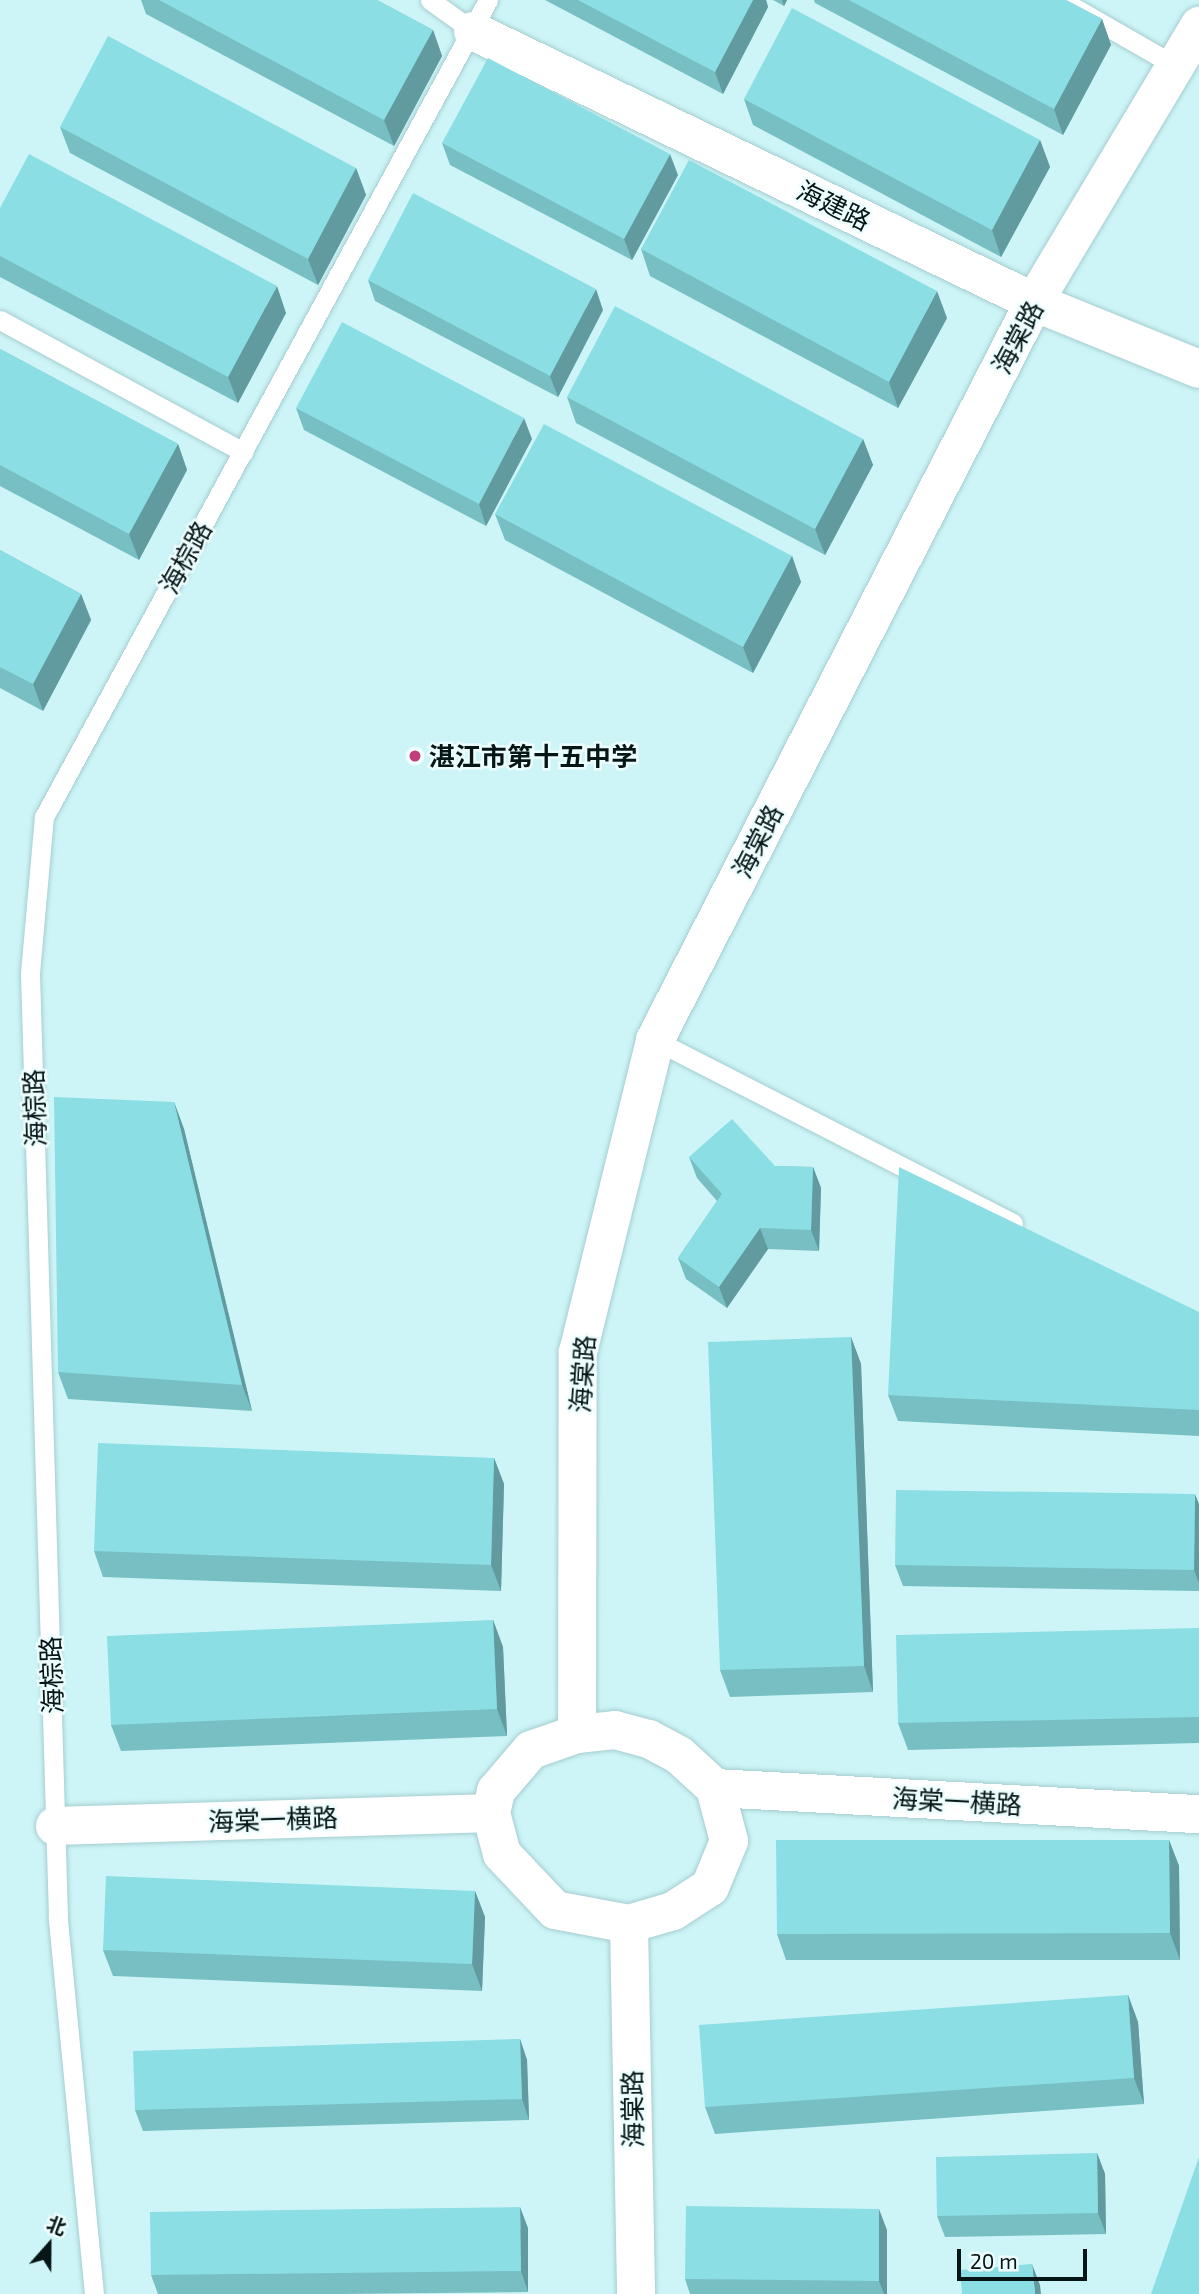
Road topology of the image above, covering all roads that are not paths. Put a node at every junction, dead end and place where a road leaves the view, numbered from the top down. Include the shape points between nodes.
1 (430, 0) edge
2 (1061, 0) edge
3 (481, 16) edge
4 (1199, 26) edge
5 (1176, 66) junction
6 (1034, 302) junction
7 (0, 320) edge
8 (1199, 369) edge
9 (243, 452) junction
10 (655, 1041) junction
11 (1026, 1229) edge
12 (577, 1734) junction
13 (715, 1788) junction
14 (491, 1813) junction
15 (1199, 1814) edge
16 (55, 1826) junction
17 (629, 1924) junction
18 (94, 2294) edge
19 (636, 2294) edge

1 - 3 lane
2 - 5 lane
3 - 6 street, 海建路
3 - 9 lane, 海棕路
4 - 5 street, 海棠路
5 - 6 street, 海棠路
6 - 8 street, 海建路
6 - 10 street, 海棠路
7 - 9 lane
9 - 16 lane, 海棕路 via 44,817 30,973
10 - 11 lane
10 - 12 street, 海棠路 via 578,1352
12 - 13 street via 615,1730 649,1739 679,1755
12 - 14 street via 531,1750 496,1791
13 - 15 street, 海棠一横路
13 - 17 street via 729,1841 710,1887 673,1911
14 - 16 street, 海棠一横路
14 - 17 street via 502,1854 555,1910
16 - 18 lane, 海棕路 via 58,1917
17 - 19 street, 海棠路

